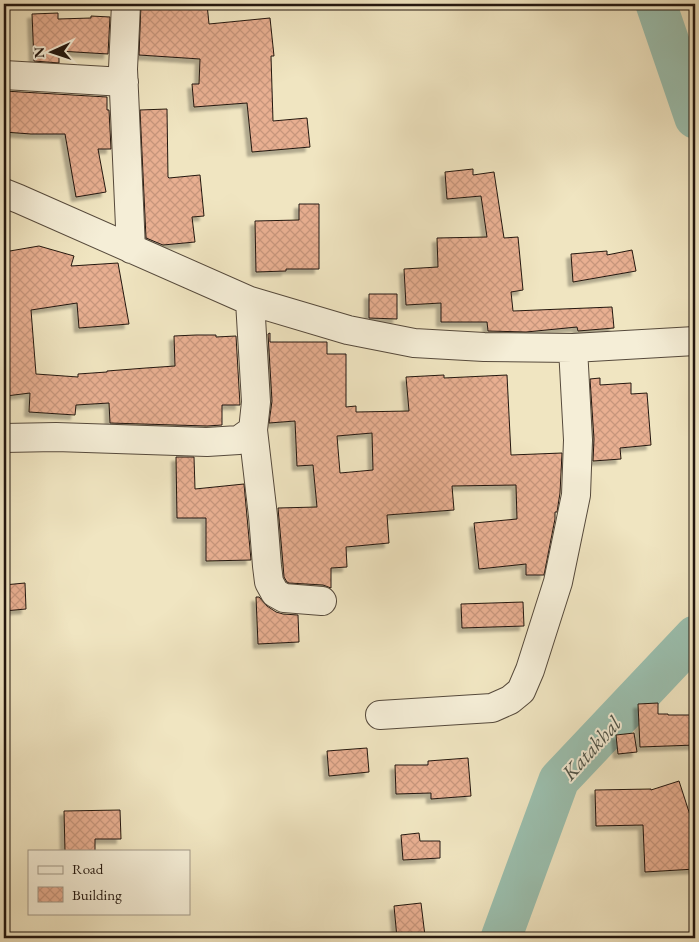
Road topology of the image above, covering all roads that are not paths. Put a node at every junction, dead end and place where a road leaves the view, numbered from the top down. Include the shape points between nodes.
1 (126, 4) edge
2 (4, 75) edge
3 (124, 82) junction
4 (4, 193) edge
5 (131, 249) junction
6 (250, 301) junction
7 (690, 341) edge
8 (573, 348) junction
9 (253, 430) junction
10 (4, 438) edge
11 (322, 601) dead end
12 (380, 715) dead end

1 - 3 street
2 - 3 street
3 - 5 street
4 - 5 street
5 - 6 street
6 - 8 street via 348,330 414,342 484,348
6 - 9 street via 256,402
7 - 8 street
8 - 12 street via 578,440 576,495 558,582 521,691 492,708
9 - 10 street via 238,440 207,442
9 - 11 street via 269,582 275,593 284,598

